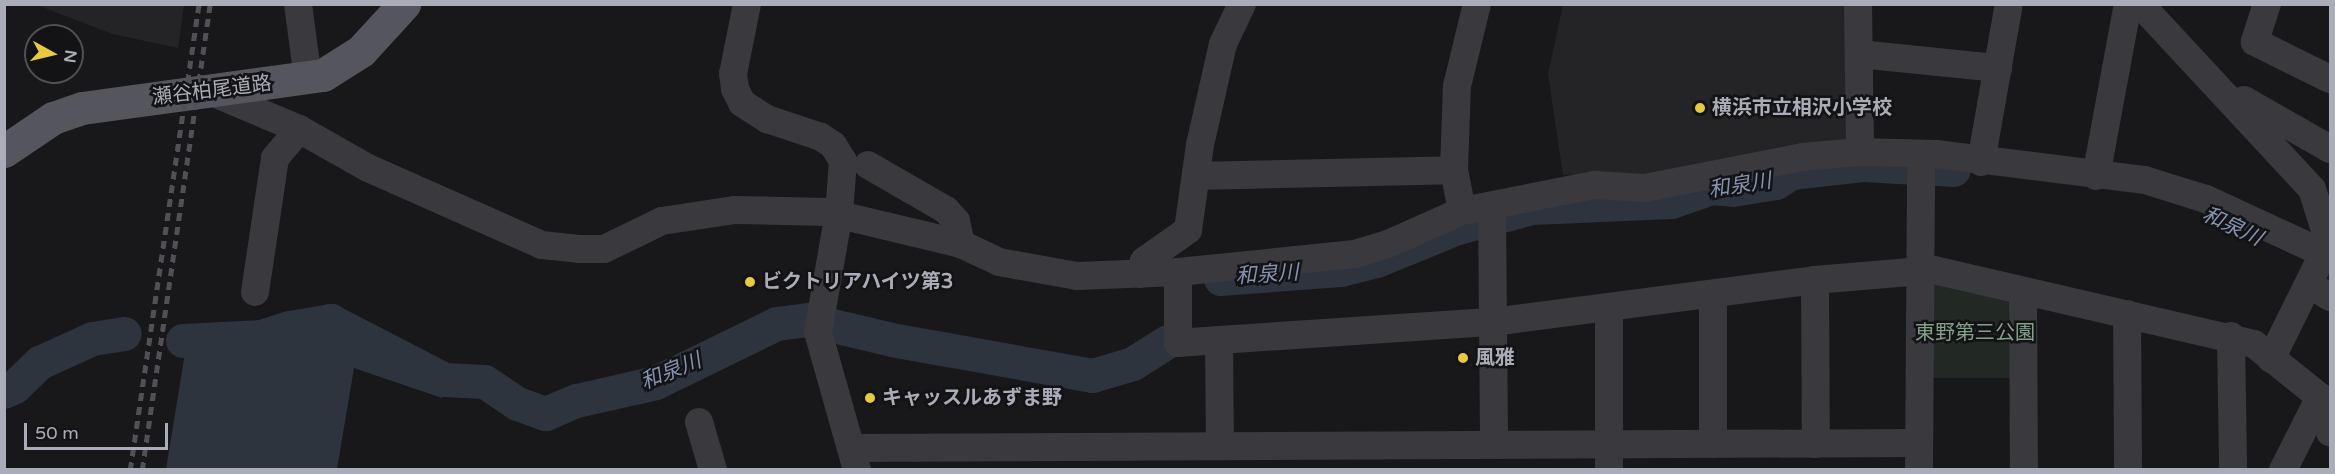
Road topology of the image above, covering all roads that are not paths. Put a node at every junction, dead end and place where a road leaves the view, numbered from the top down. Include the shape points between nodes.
1 (298, 4) edge
2 (404, 4) edge
3 (747, 4) edge
4 (1242, 4) edge
5 (1477, 4) edge
6 (1858, 4) edge
7 (2009, 4) edge
8 (2128, 4) edge
9 (2140, 4) edge
10 (2267, 4) edge
11 (1859, 54) junction
12 (1998, 68) junction
13 (308, 79) junction
14 (2331, 79) edge
15 (2213, 82) junction
16 (214, 93) junction
17 (299, 129) junction
18 (2331, 149) edge
19 (4, 151) edge
20 (1860, 152) junction
21 (1980, 162) junction
22 (1922, 164) junction
23 (868, 165) dead end
24 (1454, 170) junction
25 (1196, 176) junction
26 (2096, 176) junction
27 (1462, 211) junction
28 (839, 213) junction
29 (1492, 216) junction
30 (961, 244) junction
31 (2324, 264) edge
32 (1918, 270) junction
33 (1178, 272) junction
34 (1142, 274) junction
35 (1815, 280) junction
36 (2023, 291) junction
37 (253, 292) dead end
38 (1713, 294) junction
39 (1609, 307) junction
40 (2127, 314) junction
41 (1492, 322) junction
42 (2232, 336) junction
43 (1219, 340) junction
44 (2271, 359) junction
45 (2320, 397) junction
46 (699, 422) dead end
47 (2331, 433) edge
48 (1713, 444) junction
49 (1816, 444) junction
50 (1494, 445) junction
51 (1220, 446) junction
52 (1919, 456) edge
53 (1609, 457) edge
54 (1091, 458) edge
55 (1299, 458) edge
56 (854, 459) edge
57 (713, 470) edge
58 (2024, 470) edge
59 (2128, 470) edge
60 (2232, 470) edge
61 (2283, 470) edge

1 - 13 street
2 - 13 main road, 瀬谷柏尾道路 via 361,51 322,75
3 - 28 street via 733,74 735,90 753,113 821,137 833,146 843,161
4 - 25 street via 1223,44
5 - 24 street via 1457,86
6 - 11 street
7 - 12 street
8 - 26 street
9 - 15 street
10 - 14 street via 2255,42
11 - 12 street
11 - 20 street
12 - 21 street
13 - 16 main road, 瀬谷柏尾道路
15 - 18 street
15 - 31 street via 2312,189
16 - 17 street
16 - 19 main road, 瀬谷柏尾道路 via 82,108 43,123
17 - 28 street via 368,168 542,245 604,249 662,221 735,210
17 - 37 street via 275,158
20 - 22 street
20 - 29 street via 1803,158 1645,188 1595,185
21 - 22 street
21 - 26 street
22 - 32 street
23 - 30 street via 946,210 956,221
24 - 25 street
24 - 27 street
25 - 34 street via 1188,230 1144,261
26 - 31 street via 2173,187
27 - 29 street
27 - 33 street via 1388,244 1355,254
28 - 30 street
28 - 56 street via 819,326
29 - 41 street
30 - 34 street via 999,262 1077,276
31 - 44 street
32 - 35 street
32 - 36 street via 1934,270
32 - 52 street
33 - 34 street
33 - 43 street via 1178,343
35 - 38 street
35 - 49 street
36 - 40 street
36 - 58 street
38 - 39 street
38 - 48 street
39 - 41 street
39 - 53 street
40 - 42 street
40 - 59 street
41 - 43 street
41 - 50 street
42 - 44 street via 2254,344
42 - 60 street
43 - 51 street
44 - 45 street
45 - 47 street
45 - 61 street
46 - 57 street
48 - 49 street
48 - 53 street
49 - 52 street
50 - 53 street
50 - 55 street
51 - 54 street
51 - 55 street
54 - 56 street

